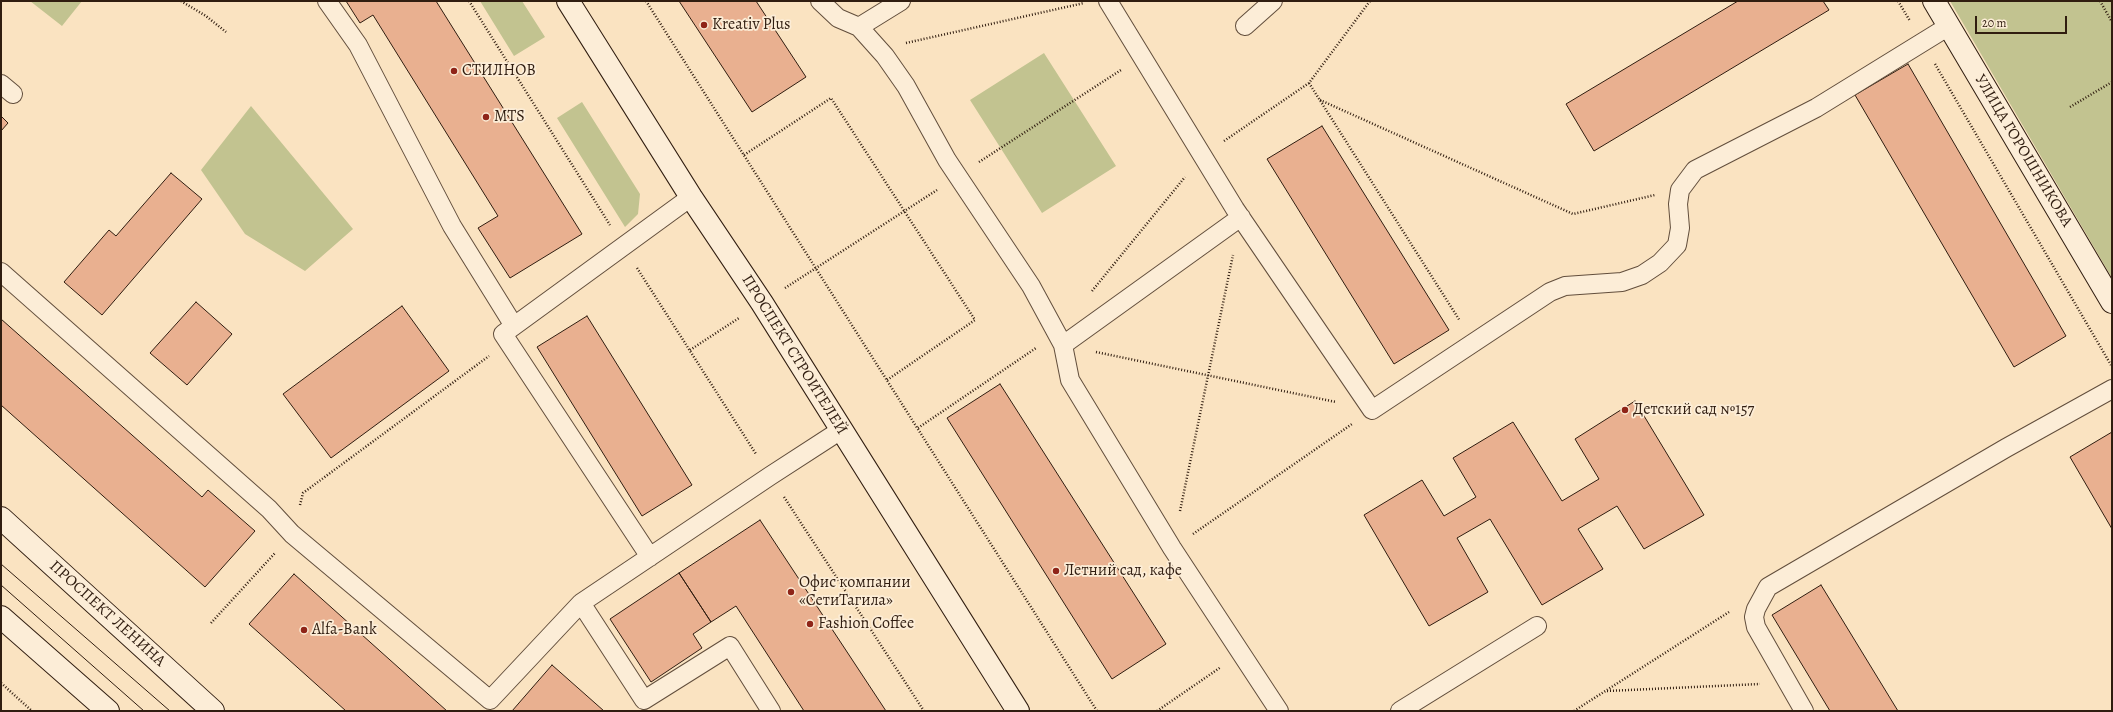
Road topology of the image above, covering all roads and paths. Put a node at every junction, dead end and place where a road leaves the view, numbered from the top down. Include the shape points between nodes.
1 (181, 1) edge
2 (327, 1) edge
3 (469, 1) edge
4 (568, 1) edge
5 (646, 1) edge
6 (820, 1) edge
7 (901, 1) edge
8 (1273, 1) edge
9 (1370, 1) edge
10 (1898, 1) edge
11 (1934, 1) edge
12 (2100, 1) edge
13 (1112, 2) edge
14 (1085, 3) dead end
15 (2112, 22) edge
16 (1245, 26) dead end
17 (1949, 26) junction
18 (859, 27) junction
19 (226, 32) dead end
20 (1923, 44) junction
21 (879, 49) junction
22 (1142, 56) junction
23 (2112, 82) edge
24 (1309, 83) junction
25 (1320, 100) junction
26 (2070, 106) dead end
27 (744, 155) junction
28 (1202, 156) junction
29 (958, 176) junction
30 (1680, 190) junction
31 (691, 196) junction
32 (904, 211) junction
33 (1241, 217) junction
34 (624, 247) junction
35 (816, 268) junction
36 (1, 272) edge
37 (1087, 297) dead end
38 (2112, 302) edge
39 (511, 334) junction
40 (1473, 342) junction
41 (1062, 345) junction
42 (1037, 347) dead end
43 (2112, 366) edge
44 (1208, 375) junction
45 (887, 380) junction
46 (2112, 389) edge
47 (1372, 410) junction
48 (918, 429) junction
49 (841, 430) junction
50 (770, 476) junction
51 (1, 518) edge
52 (292, 534) junction
53 (1172, 548) junction
54 (650, 557) junction
55 (1768, 587) junction
56 (581, 603) junction
57 (1, 617) edge
58 (211, 623) dead end
59 (1536, 626) dead end
60 (1241, 653) junction
61 (1788, 683) junction
62 (1, 684) edge
63 (1606, 691) junction
64 (640, 706) edge
65 (32, 711) edge
66 (108, 711) edge
67 (212, 711) edge
68 (771, 711) edge
69 (924, 711) edge
70 (1018, 711) edge
71 (1097, 711) edge
72 (1157, 711) edge
73 (1279, 711) edge
74 (1400, 711) edge
75 (1574, 711) edge
76 (1804, 711) edge

1 - 19 path
2 - 39 lane via 358,45
3 - 34 path
4 - 31 street, ПРОСПЕКТ СТРОИТЕЛЕЙ
5 - 27 path
6 - 18 lane via 838,18
7 - 18 lane
8 - 16 lane
9 - 24 path
10 - 20 path
11 - 17 street, УЛИЦА ГОРОШНИКОВА
12 - 15 path
13 - 22 lane
14 - 21 path
17 - 20 lane
17 - 38 street, УЛИЦА ГОРОШНИКОВА
18 - 21 lane
20 - 30 lane via 1816,108 1695,170
20 - 43 path
21 - 29 lane via 906,86
22 - 28 lane
22 - 29 path
23 - 26 path
24 - 25 path
24 - 28 path
25 - 30 path via 1573,214
25 - 40 path
27 - 32 path via 831,98
27 - 35 path
28 - 33 lane
28 - 37 path
29 - 32 path
29 - 41 lane via 1031,286
30 - 40 lane via 1680,228 1677,245 1660,264 1642,275 1622,282 1565,286 1550,292
31 - 34 lane
31 - 49 street, ПРОСПЕКТ СТРОИТЕЛЕЙ via 762,303
32 - 35 path
32 - 45 path via 975,320
33 - 41 lane
33 - 44 path
33 - 47 lane
34 - 39 lane
34 - 50 path
35 - 45 path
36 - 52 lane via 269,509
39 - 52 path via 303,493
39 - 54 lane
40 - 47 lane
41 - 44 path
41 - 53 lane via 1070,380
42 - 48 path
44 - 47 path
44 - 53 path
45 - 48 path
46 - 55 lane
47 - 53 path
48 - 71 path
49 - 50 lane
49 - 70 street, ПРОСПЕКТ СТРОИТЕЛЕЙ
50 - 54 lane
50 - 69 path
51 - 67 street, ПРОСПЕКТ ЛЕНИНА
52 - 56 lane via 490,700
52 - 58 path
53 - 60 lane
54 - 56 lane
55 - 61 lane via 1756,609 1756,627
55 - 63 path
56 - 64 lane
57 - 66 street
59 - 74 lane
60 - 72 path
60 - 73 lane
61 - 63 path
61 - 76 lane
62 - 65 path
63 - 75 path
64 - 68 lane via 730,646

